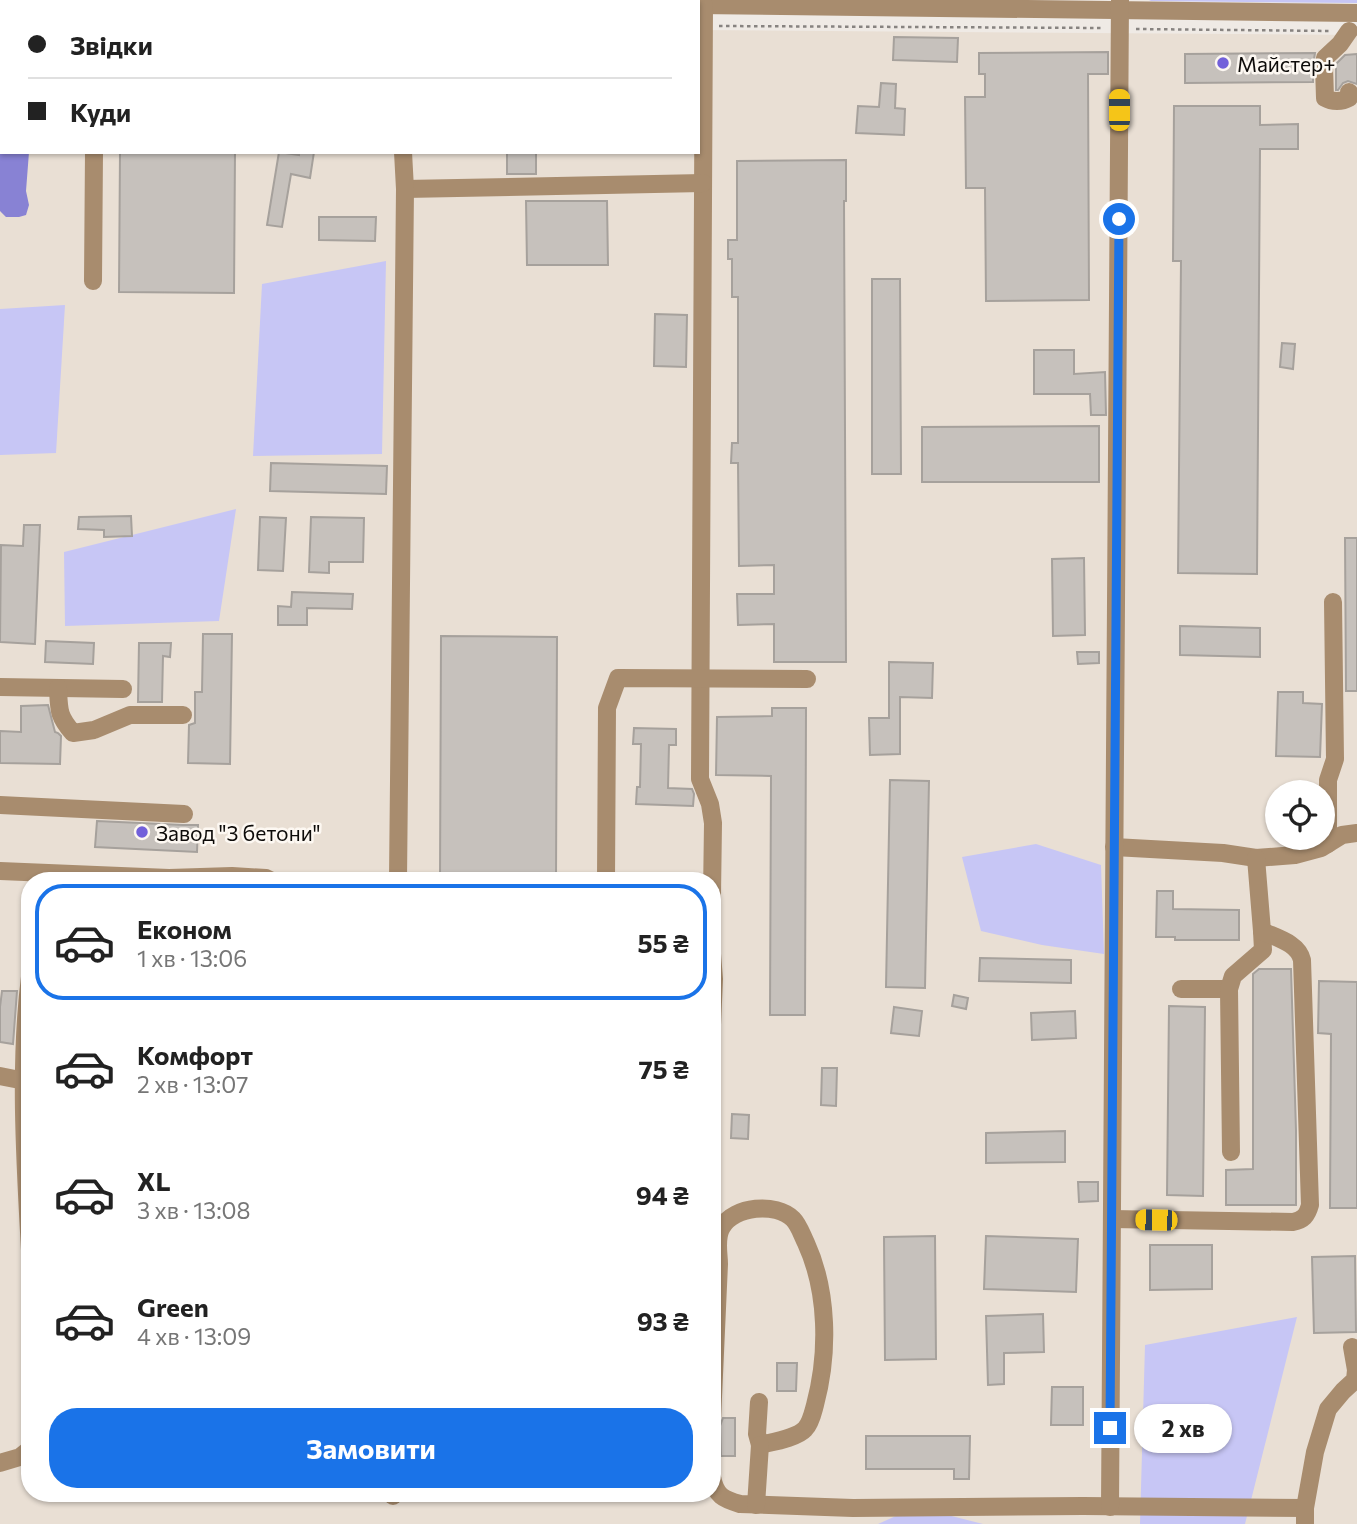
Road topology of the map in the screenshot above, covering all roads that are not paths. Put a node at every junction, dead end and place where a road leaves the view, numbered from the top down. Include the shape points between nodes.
1 (1120, 4) edge
2 (701, 5) edge
3 (1353, 13) edge
4 (1349, 31) junction
5 (1349, 54) dead end
6 (1349, 92) dead end
7 (94, 154) edge
8 (403, 154) edge
9 (703, 184) junction
10 (405, 189) junction
11 (93, 281) dead end
12 (1333, 602) dead end
13 (700, 678) junction
14 (807, 679) dead end
15 (0, 687) edge
16 (58, 688) junction
17 (123, 689) dead end
18 (183, 715) dead end
19 (1328, 780) edge
20 (0, 805) edge
21 (184, 814) dead end
22 (1357, 833) edge
23 (1335, 840) edge
24 (1114, 846) junction
25 (1314, 850) edge
26 (1256, 858) junction
27 (0, 871) edge
28 (398, 872) edge
29 (606, 872) edge
30 (712, 872) edge
31 (21, 874) edge
32 (21, 877) edge
33 (0, 881) edge
34 (1262, 931) junction
35 (1181, 989) dead end
36 (1229, 989) junction
37 (0, 1076) edge
38 (21, 1080) edge
39 (1231, 1152) dead end
40 (1112, 1219) junction
41 (721, 1230) edge
42 (1352, 1347) dead end
43 (759, 1402) dead end
44 (760, 1445) junction
45 (21, 1456) edge
46 (0, 1463) edge
47 (721, 1496) edge
48 (756, 1505) junction
49 (1110, 1507) junction
50 (1305, 1516) edge

1 - 2 street
1 - 3 street
1 - 24 street
2 - 9 street
3 - 4 street
4 - 5 street
4 - 6 street via 1325,58 1324,92 1325,98 1335,101 1349,98
7 - 11 street
8 - 10 street
9 - 10 street
9 - 13 street
10 - 28 street
12 - 19 street via 1335,759
13 - 14 street
13 - 29 street via 618,678 607,708
13 - 30 street via 700,779 713,823
15 - 16 street
16 - 17 street
16 - 18 street via 62,720 73,733 130,715
20 - 21 street
22 - 23 street
24 - 26 street
24 - 40 street
25 - 26 street
26 - 34 street
27 - 31 street
32 - 33 street
34 - 36 street via 1263,950 1233,976
34 - 40 street via 1293,946 1302,960 1308,1214 1293,1222
35 - 36 street
36 - 39 street
37 - 38 street
40 - 49 street
41 - 44 street via 746,1211 779,1210 793,1219 812,1256 820,1288 823,1358 812,1416 805,1430
42 - 50 street via 1355,1380 1328,1409 1315,1452
43 - 44 street
44 - 48 street
45 - 46 street
47 - 48 street
48 - 49 street
49 - 50 street

